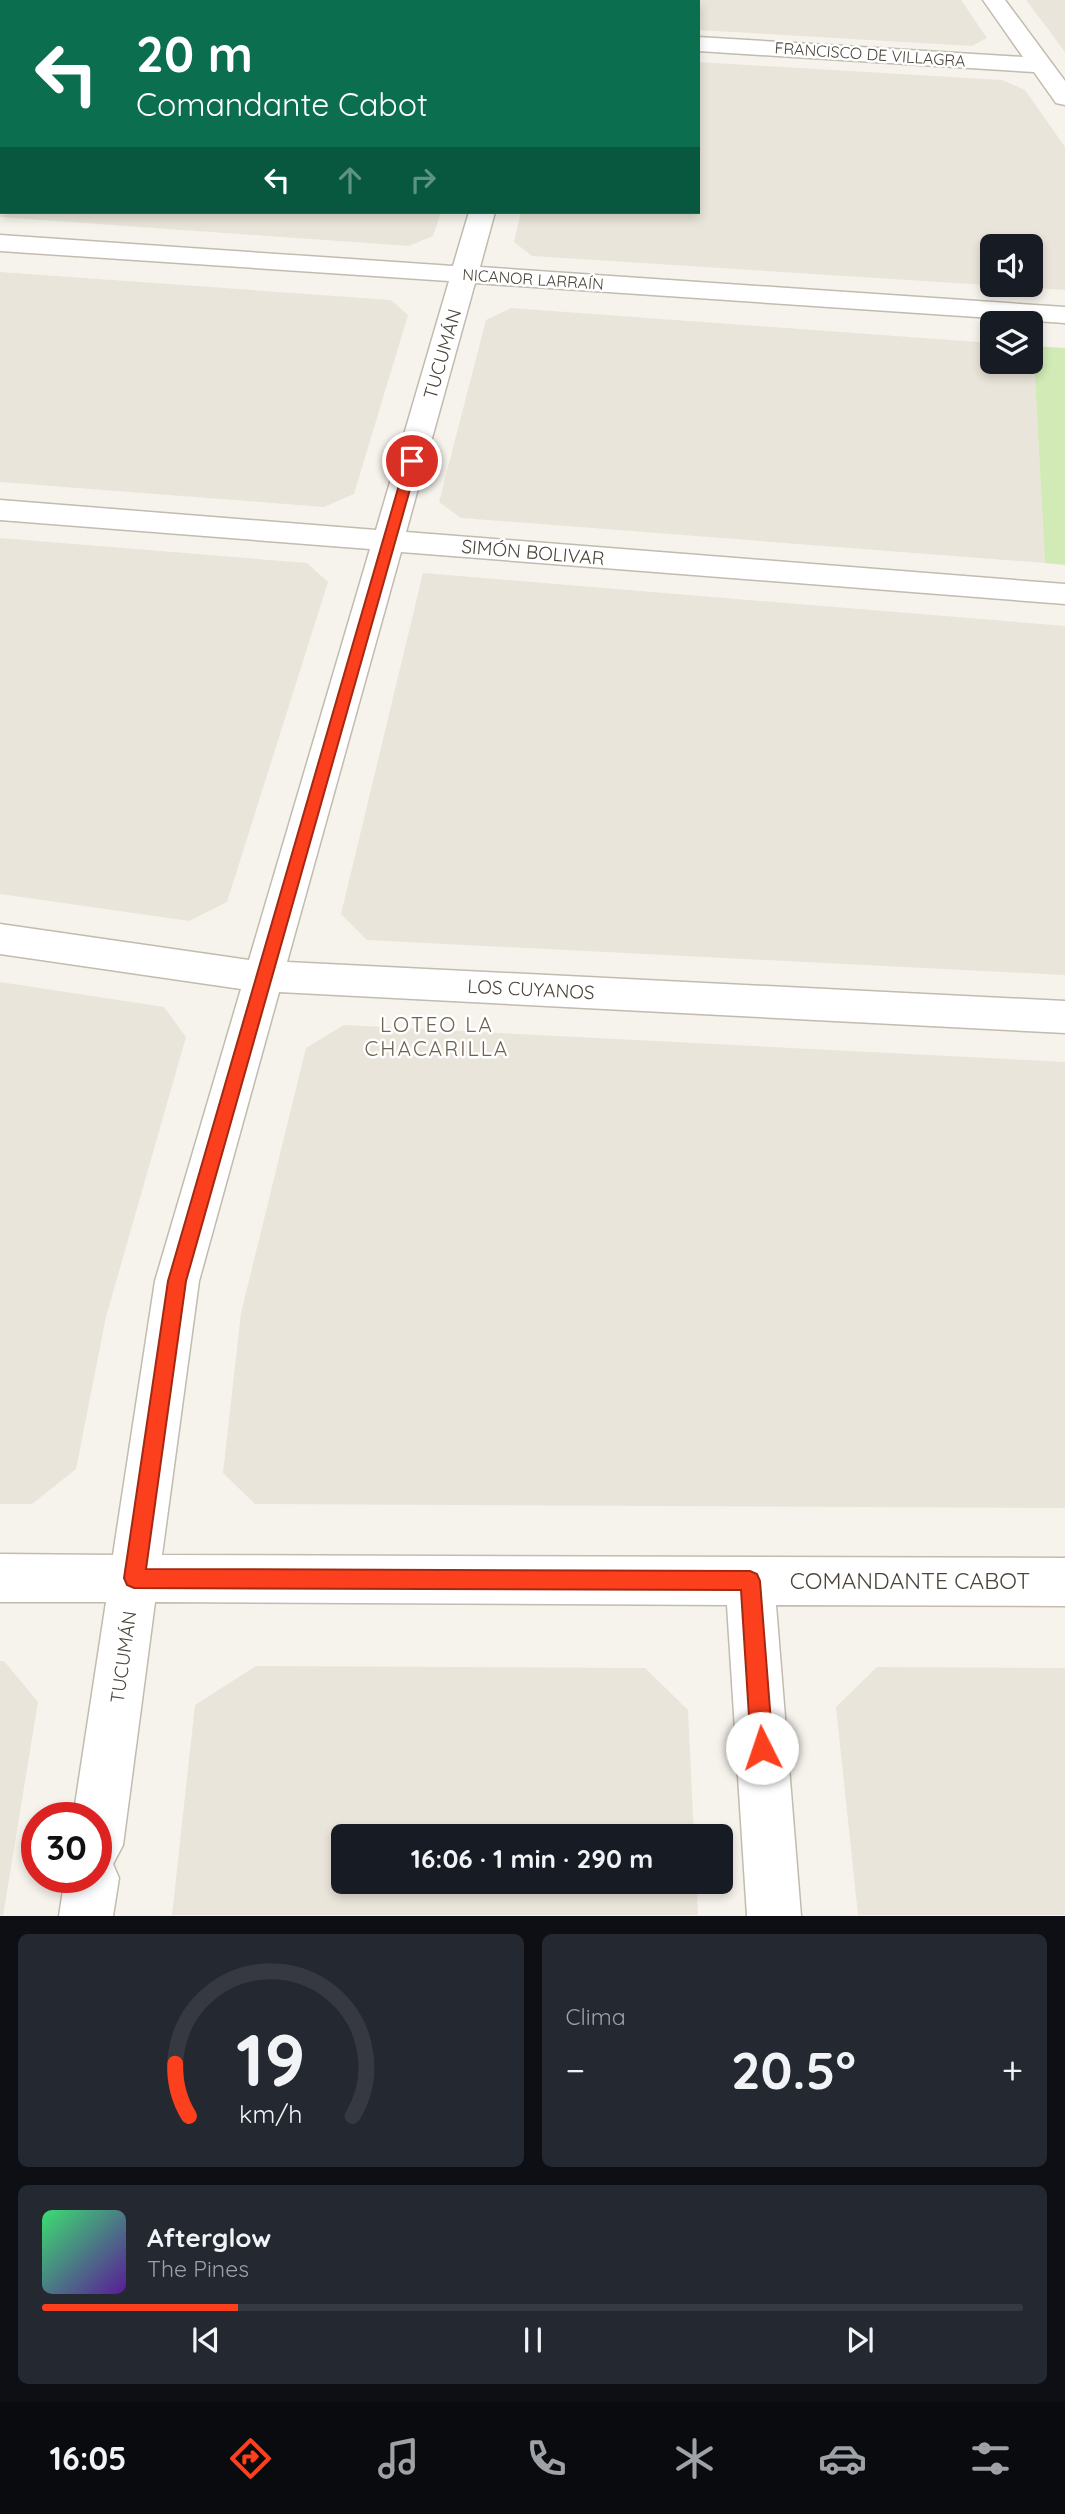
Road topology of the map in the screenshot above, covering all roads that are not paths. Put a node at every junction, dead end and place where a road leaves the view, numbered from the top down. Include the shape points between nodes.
1 (994, 0) edge
2 (700, 44) edge
3 (1041, 65) junction
4 (1065, 98) edge
5 (481, 214) edge
6 (0, 243) edge
7 (465, 274) junction
8 (1065, 315) edge
9 (0, 510) edge
10 (389, 540) junction
11 (1065, 594) edge
12 (0, 939) edge
13 (264, 976) junction
14 (1065, 1017) edge
15 (0, 1578) edge
16 (134, 1578) junction
17 (750, 1581) junction
18 (1065, 1582) edge
19 (102, 1802) edge
20 (90, 1893) edge
21 (86, 1916) edge
22 (774, 1916) edge

1 - 3 street
2 - 3 street, FRANCISCO DE VILLAGRA
3 - 4 street
5 - 7 street, TUCUMÁN
6 - 7 street, NICANOR LARRAÍN
7 - 8 street, NICANOR LARRAÍN
7 - 10 street, TUCUMÁN
9 - 10 street, SIMÓN BOLIVAR
10 - 11 street, SIMÓN BOLIVAR
10 - 13 street, TUCUMÁN
12 - 13 street, LOS CUYANOS
13 - 14 street, LOS CUYANOS
13 - 16 street, TUCUMÁN via 177,1281
15 - 16 street, COMANDANTE CABOT
16 - 17 street, COMANDANTE CABOT
16 - 19 street, TUCUMÁN
17 - 18 street, COMANDANTE CABOT
17 - 22 street
20 - 21 street

